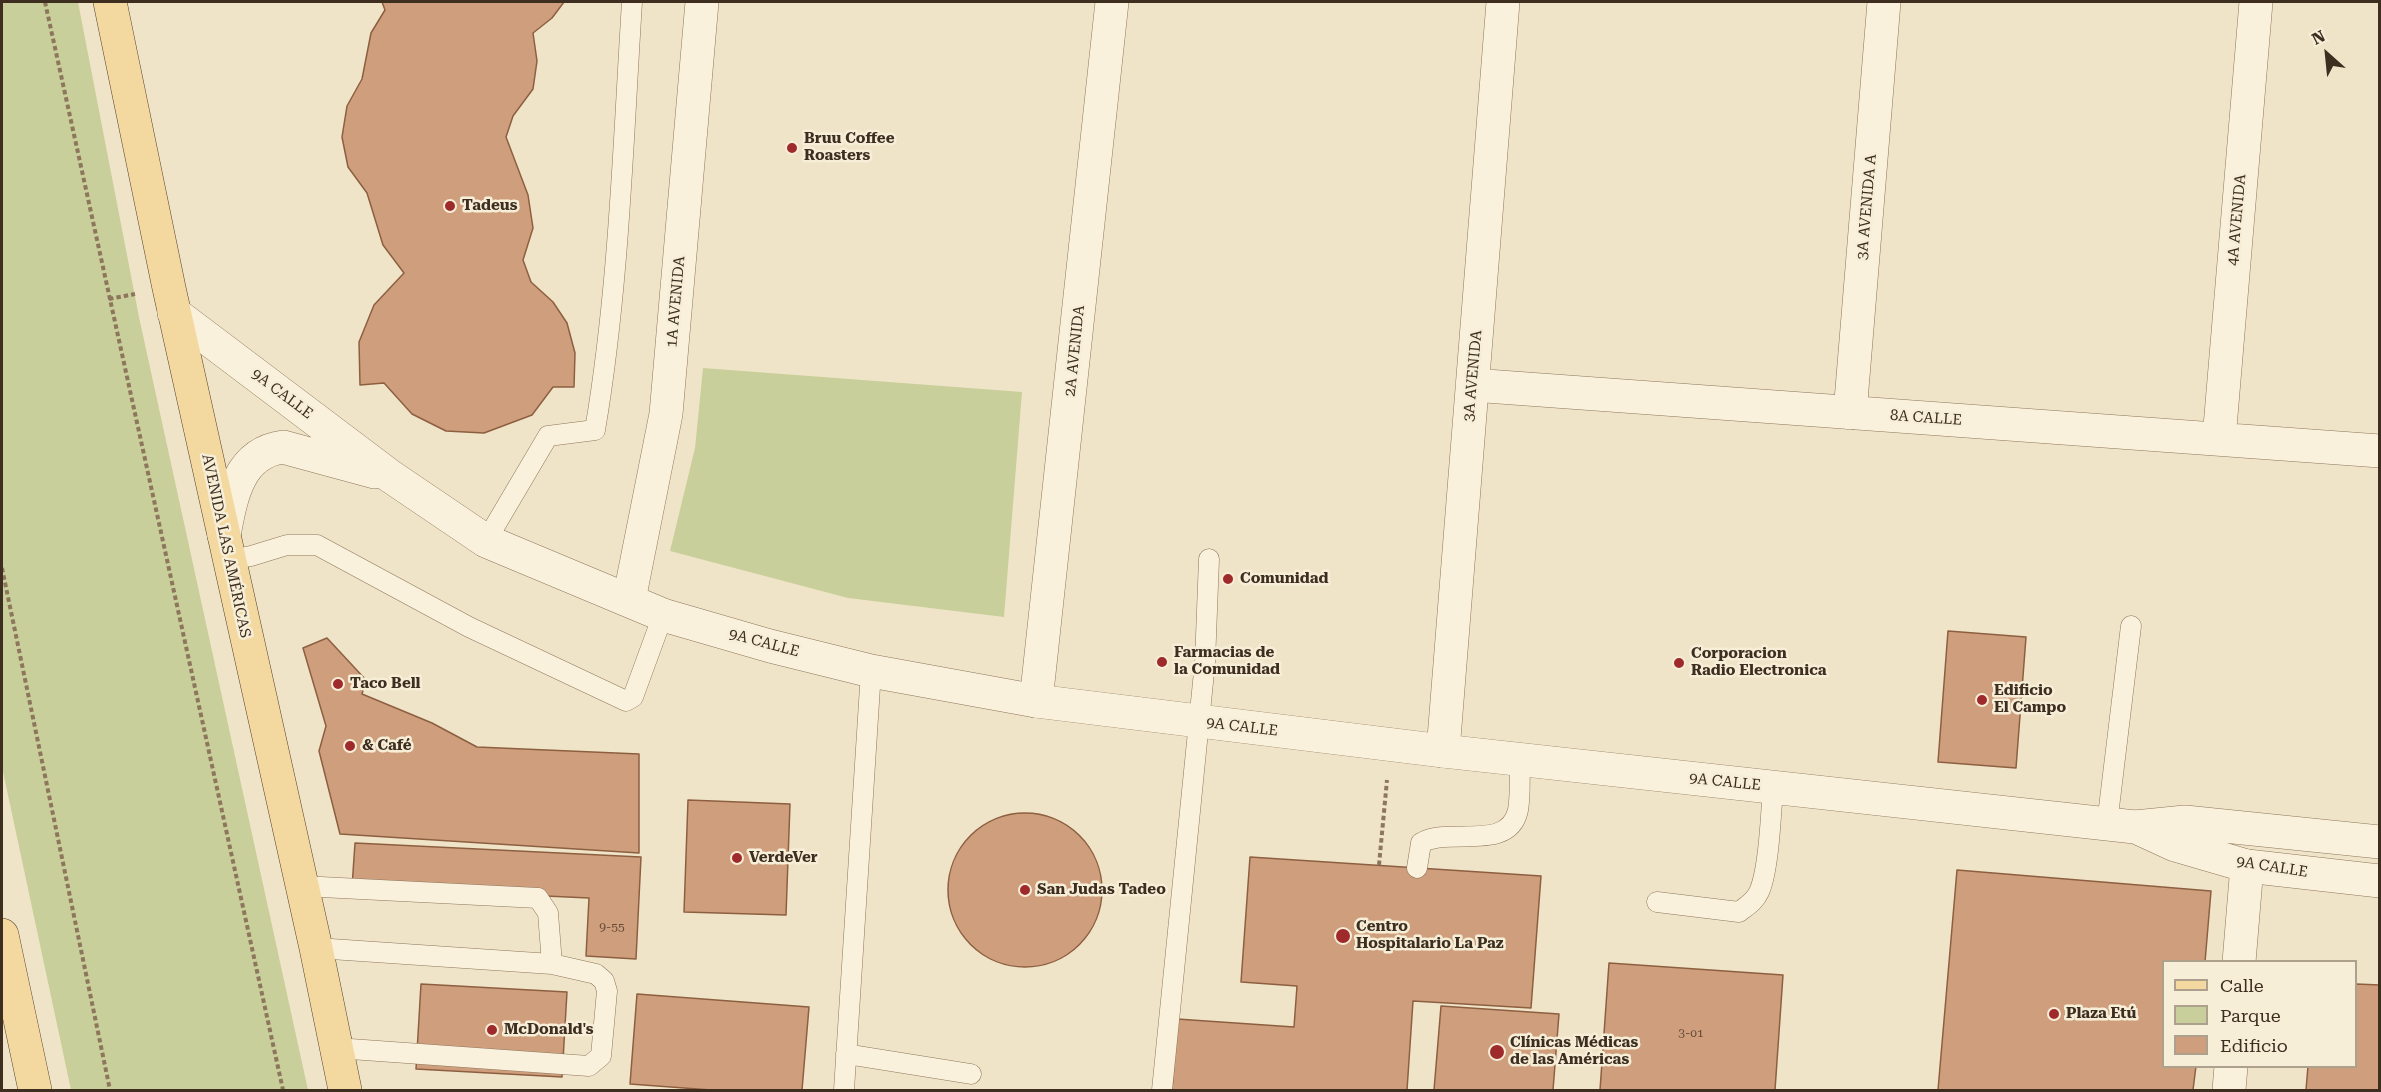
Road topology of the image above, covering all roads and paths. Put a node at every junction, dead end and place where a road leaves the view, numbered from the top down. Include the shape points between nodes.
1 (45, 2) edge
2 (110, 2) edge
3 (632, 2) edge
4 (702, 2) edge
5 (1112, 2) edge
6 (1503, 2) edge
7 (1884, 2) edge
8 (2256, 2) edge
9 (174, 313) junction
10 (1472, 386) junction
11 (1850, 413) junction
12 (2219, 439) junction
13 (2379, 451) edge
14 (390, 476) junction
15 (486, 542) junction
16 (226, 548) junction
17 (1209, 559) dead end
18 (2, 568) edge
19 (629, 600) junction
20 (663, 615) junction
21 (2131, 626) dead end
22 (871, 671) junction
23 (1036, 701) junction
24 (1199, 722) junction
25 (1443, 751) junction
26 (1520, 759) junction
27 (1387, 784) dead end
28 (1773, 787) junction
29 (2121, 825) junction
30 (2302, 833) junction
31 (2379, 842) edge
32 (1379, 865) dead end
33 (2247, 866) junction
34 (1417, 868) dead end
35 (2379, 881) edge
36 (301, 886) junction
37 (1657, 902) dead end
38 (2, 935) edge
39 (316, 948) junction
40 (2239, 960) edge
41 (552, 964) junction
42 (336, 1048) junction
43 (846, 1054) junction
44 (2231, 1068) edge
45 (971, 1074) dead end
46 (35, 1090) edge
47 (110, 1090) edge
48 (283, 1090) edge
49 (345, 1090) edge
50 (844, 1090) edge
51 (1162, 1090) edge
52 (2229, 1090) edge

1 - 48 path
2 - 9 main road, AVENIDA LAS AMÉRICAS
3 - 15 lane via 621,184 595,430 548,436
4 - 19 street, 1A AVENIDA via 666,414
5 - 23 street, 2A AVENIDA
6 - 10 street, 3A AVENIDA
7 - 11 street, 3A AVENIDA A
8 - 12 street, 4A AVENIDA
9 - 14 street, 9A CALLE
9 - 16 main road, AVENIDA LAS AMÉRICAS
10 - 11 street, 8A CALLE
10 - 25 street, 3A AVENIDA
11 - 12 street, 8A CALLE
12 - 13 street, 8A CALLE
14 - 15 street, 9A CALLE
14 - 16 street, 9A CALLE via 283,447 269,449 256,457 233,489
15 - 19 street, 9A CALLE
16 - 20 lane via 251,556 287,544 317,545 469,627 626,701 633,697
16 - 36 main road, AVENIDA LAS AMÉRICAS
17 - 24 lane
18 - 47 path
19 - 20 street, 9A CALLE
20 - 22 street, 9A CALLE
21 - 29 lane
22 - 23 street, 9A CALLE
22 - 43 lane
23 - 24 street, 9A CALLE
24 - 25 street, 9A CALLE
24 - 51 lane
25 - 26 street, 9A CALLE
26 - 28 street, 9A CALLE
26 - 34 lane via 1517,813 1505,830 1491,836 1428,839 1421,843
27 - 32 path
28 - 29 street, 9A CALLE
28 - 37 lane via 1760,890 1752,902 1739,912
29 - 30 street, 9A CALLE via 2185,822
29 - 33 street, 9A CALLE
30 - 31 street, 9A CALLE
30 - 33 street
33 - 35 street, 9A CALLE
33 - 40 street
36 - 39 main road, AVENIDA LAS AMÉRICAS
36 - 41 lane via 538,898 548,913
38 - 46 main road
39 - 41 lane
39 - 42 main road, AVENIDA LAS AMÉRICAS
41 - 42 lane via 596,974 604,981 607,991 602,1056 589,1066
42 - 49 main road, AVENIDA LAS AMÉRICAS
43 - 45 lane
43 - 50 lane
44 - 52 street

